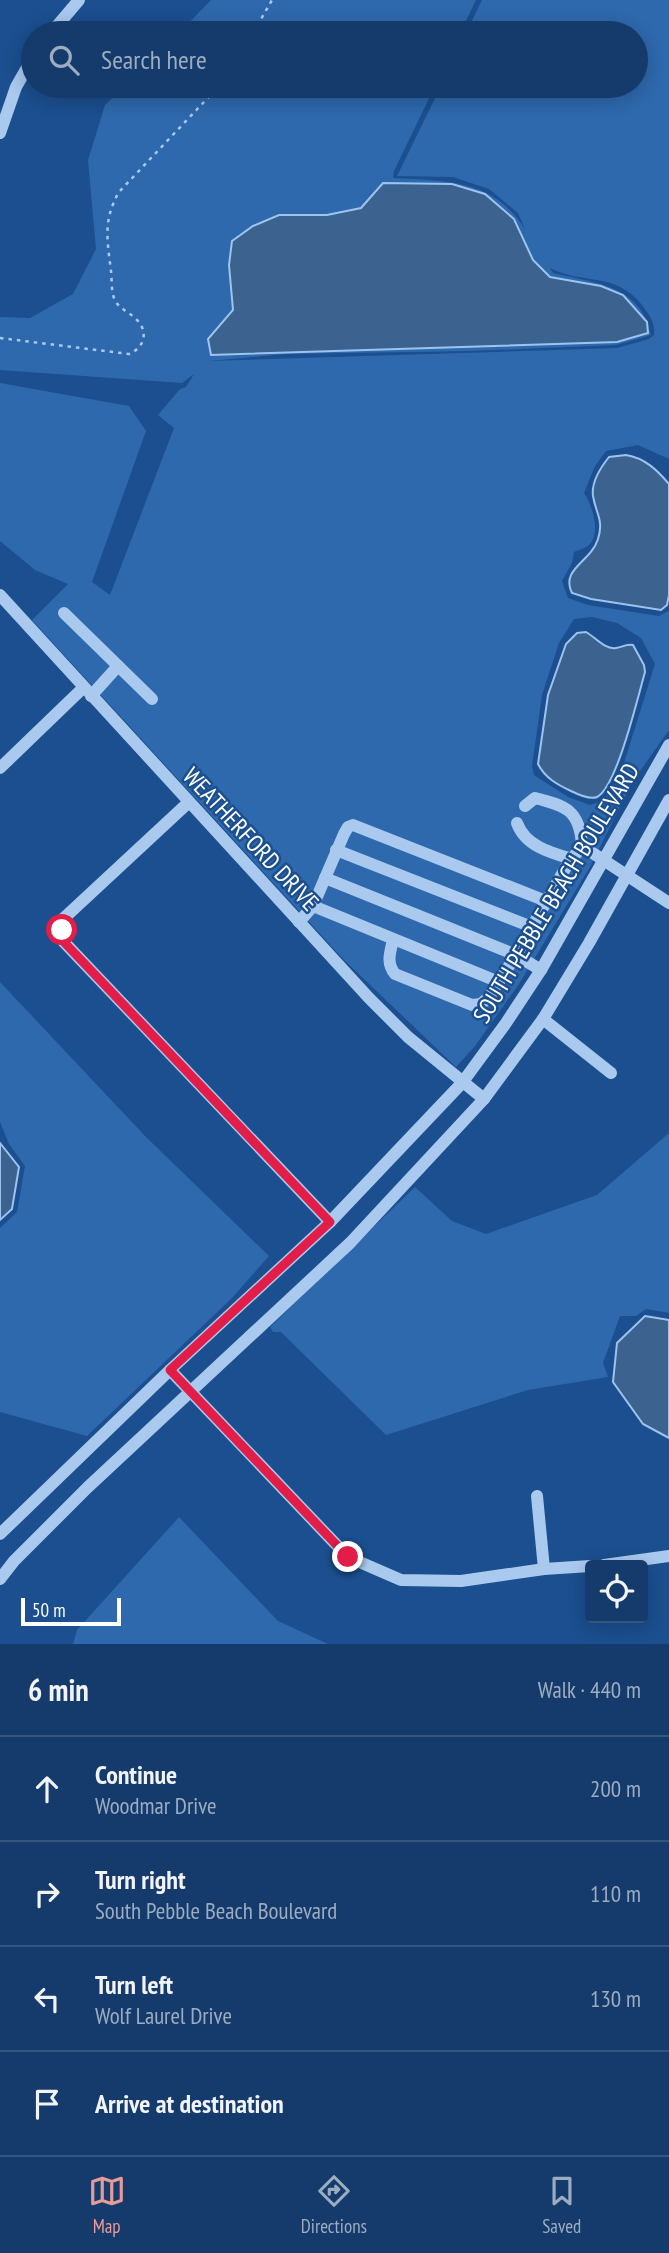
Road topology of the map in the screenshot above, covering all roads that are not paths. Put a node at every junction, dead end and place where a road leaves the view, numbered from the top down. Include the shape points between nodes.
1 (79, 0) edge
2 (61, 21) edge
3 (21, 79) edge
4 (0, 133) edge
5 (0, 595) edge
6 (64, 613) dead end
7 (118, 666) junction
8 (87, 692) junction
9 (152, 699) dead end
10 (669, 745) edge
11 (0, 768) edge
12 (669, 800) edge
13 (189, 802) junction
14 (525, 806) dead end
15 (517, 823) dead end
16 (582, 846) junction
17 (337, 850) junction
18 (572, 859) junction
19 (603, 859) junction
20 (626, 875) junction
21 (325, 878) junction
22 (546, 901) junction
23 (669, 903) edge
24 (313, 906) junction
25 (299, 922) junction
26 (532, 927) junction
27 (393, 940) junction
28 (516, 955) junction
29 (541, 970) junction
30 (499, 982) junction
31 (542, 1019) junction
32 (611, 1073) dead end
33 (462, 1083) junction
34 (484, 1099) junction
35 (330, 1222) junction
36 (170, 1370) junction
37 (189, 1390) junction
38 (537, 1496) dead end
39 (0, 1534) edge
40 (669, 1556) edge
41 (640, 1560) edge
42 (585, 1566) edge
43 (544, 1569) junction
44 (0, 1579) edge

1 - 2 street
3 - 4 street
5 - 8 street, WEATHERFORD DRIVE
6 - 7 street
7 - 8 street
7 - 9 street
8 - 11 street
8 - 13 street, WEATHERFORD DRIVE
10 - 19 street, SOUTH PEBBLE BEACH BOULEVARD
12 - 20 street, SOUTH PEBBLE BEACH BOULEVARD
13 - 25 street, WEATHERFORD DRIVE
13 - 35 street via 64,919 63,941
14 - 16 street via 535,798 557,804 576,817
15 - 18 street via 532,843
16 - 18 street
16 - 19 street
17 - 21 street
17 - 22 street via 353,825
17 - 26 street
18 - 22 street
19 - 20 street
19 - 29 street, SOUTH PEBBLE BEACH BOULEVARD
20 - 23 street
20 - 31 street, SOUTH PEBBLE BEACH BOULEVARD
21 - 24 street
21 - 28 street
22 - 26 street
24 - 25 street
24 - 27 street
25 - 33 street, WEATHERFORD DRIVE via 408,1037
26 - 28 street
27 - 30 street
27 - 30 street via 388,958 395,974 472,1005 481,1004
28 - 29 street
28 - 30 street
29 - 33 street, SOUTH PEBBLE BEACH BOULEVARD
31 - 32 street
31 - 34 street, SOUTH PEBBLE BEACH BOULEVARD
33 - 34 street, WEATHERFORD DRIVE
33 - 35 street, SOUTH PEBBLE BEACH BOULEVARD
34 - 37 street, SOUTH PEBBLE BEACH BOULEVARD via 350,1243
35 - 36 street, SOUTH PEBBLE BEACH BOULEVARD
36 - 37 street
36 - 39 street, SOUTH PEBBLE BEACH BOULEVARD
37 - 43 street via 348,1557 401,1580 461,1581
37 - 44 street, SOUTH PEBBLE BEACH BOULEVARD
38 - 43 street
40 - 41 street
42 - 43 street

